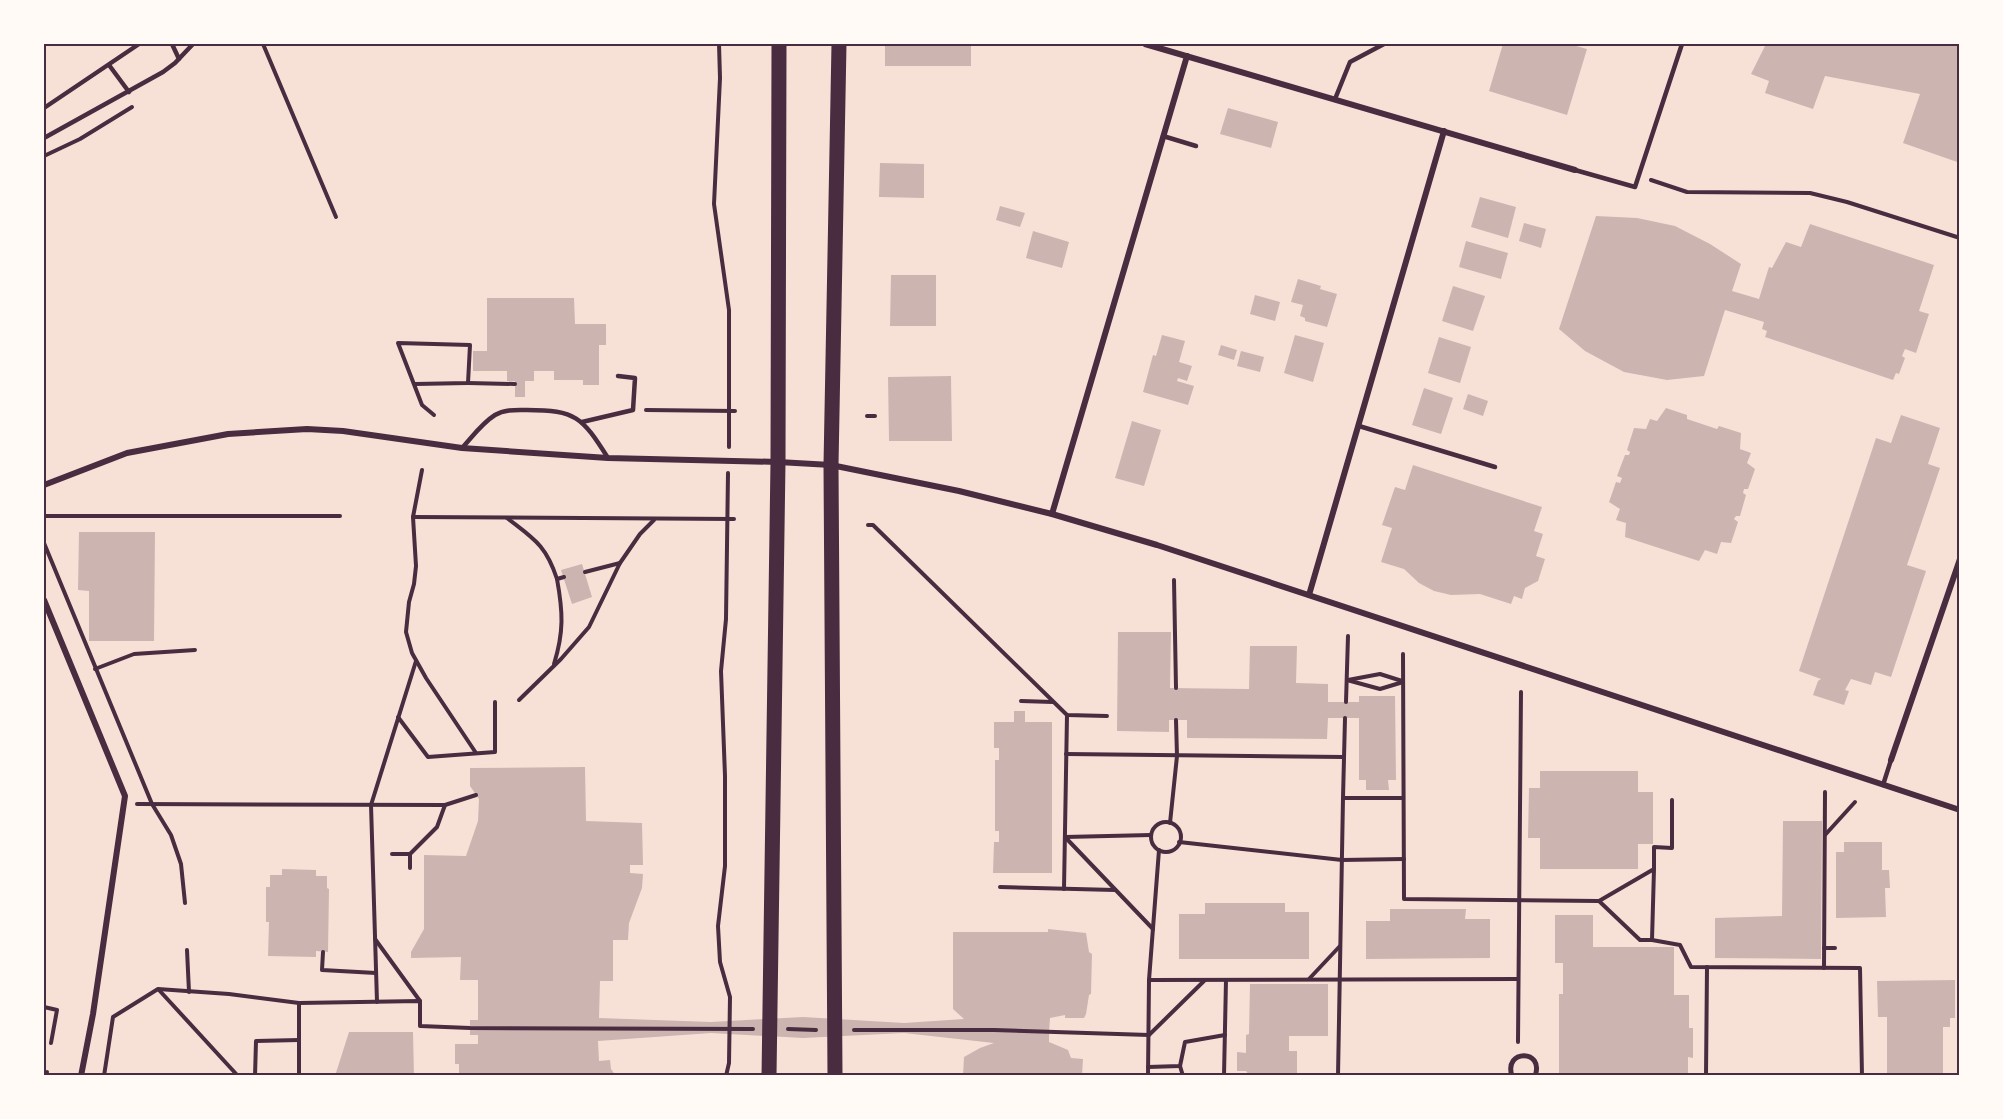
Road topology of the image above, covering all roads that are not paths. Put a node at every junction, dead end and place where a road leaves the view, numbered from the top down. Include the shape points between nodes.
1 (139, 44) edge
2 (172, 44) edge
3 (193, 44) edge
4 (779, 44) edge
5 (839, 44) edge
6 (1145, 44) edge
7 (1384, 44) edge
8 (1682, 44) edge
9 (1187, 56) junction
10 (179, 59) junction
11 (109, 65) junction
12 (129, 92) junction
13 (1335, 99) junction
14 (44, 108) edge
15 (1444, 131) junction
16 (1164, 136) junction
17 (44, 138) edge
18 (1196, 146) dead end
19 (1575, 170) joint
20 (618, 376) dead end
21 (582, 422) junction
22 (1359, 426) junction
23 (462, 447) junction
24 (608, 458) junction
25 (778, 462) junction
26 (831, 465) junction
27 (1495, 467) dead end
28 (44, 485) edge
29 (1052, 514) junction
30 (1959, 559) edge
31 (1310, 595) junction
32 (44, 600) edge
33 (1891, 760) joint
34 (1883, 785) junction
35 (1959, 810) edge
36 (81, 1076) edge
37 (769, 1076) edge
38 (836, 1076) edge
39 (1512, 1076) edge
40 (1535, 1076) edge

1 - 11 lane
2 - 10 lane
3 - 10 lane
4 - 25 main road
5 - 26 main road
6 - 9 street
7 - 13 lane via 1350,62
8 - 19 lane via 1635,187
9 - 13 street
9 - 16 street
10 - 12 lane
11 - 12 lane
11 - 14 lane
12 - 17 lane
13 - 15 street
15 - 19 street
15 - 22 street
16 - 18 lane
16 - 29 street
20 - 21 lane via 635,378 633,410
21 - 23 lane via 556,410 511,410 497,414
21 - 24 lane
22 - 27 lane
22 - 31 street
23 - 24 street
23 - 28 street via 307,429 228,435 128,453
24 - 25 street
25 - 26 street
25 - 37 main road
26 - 29 street
26 - 38 main road
29 - 31 street
30 - 33 street
31 - 34 street
32 - 36 street via 125,796
33 - 34 lane
34 - 35 street
39 - 40 street via 1510,1066 1518,1056 1534,1061

